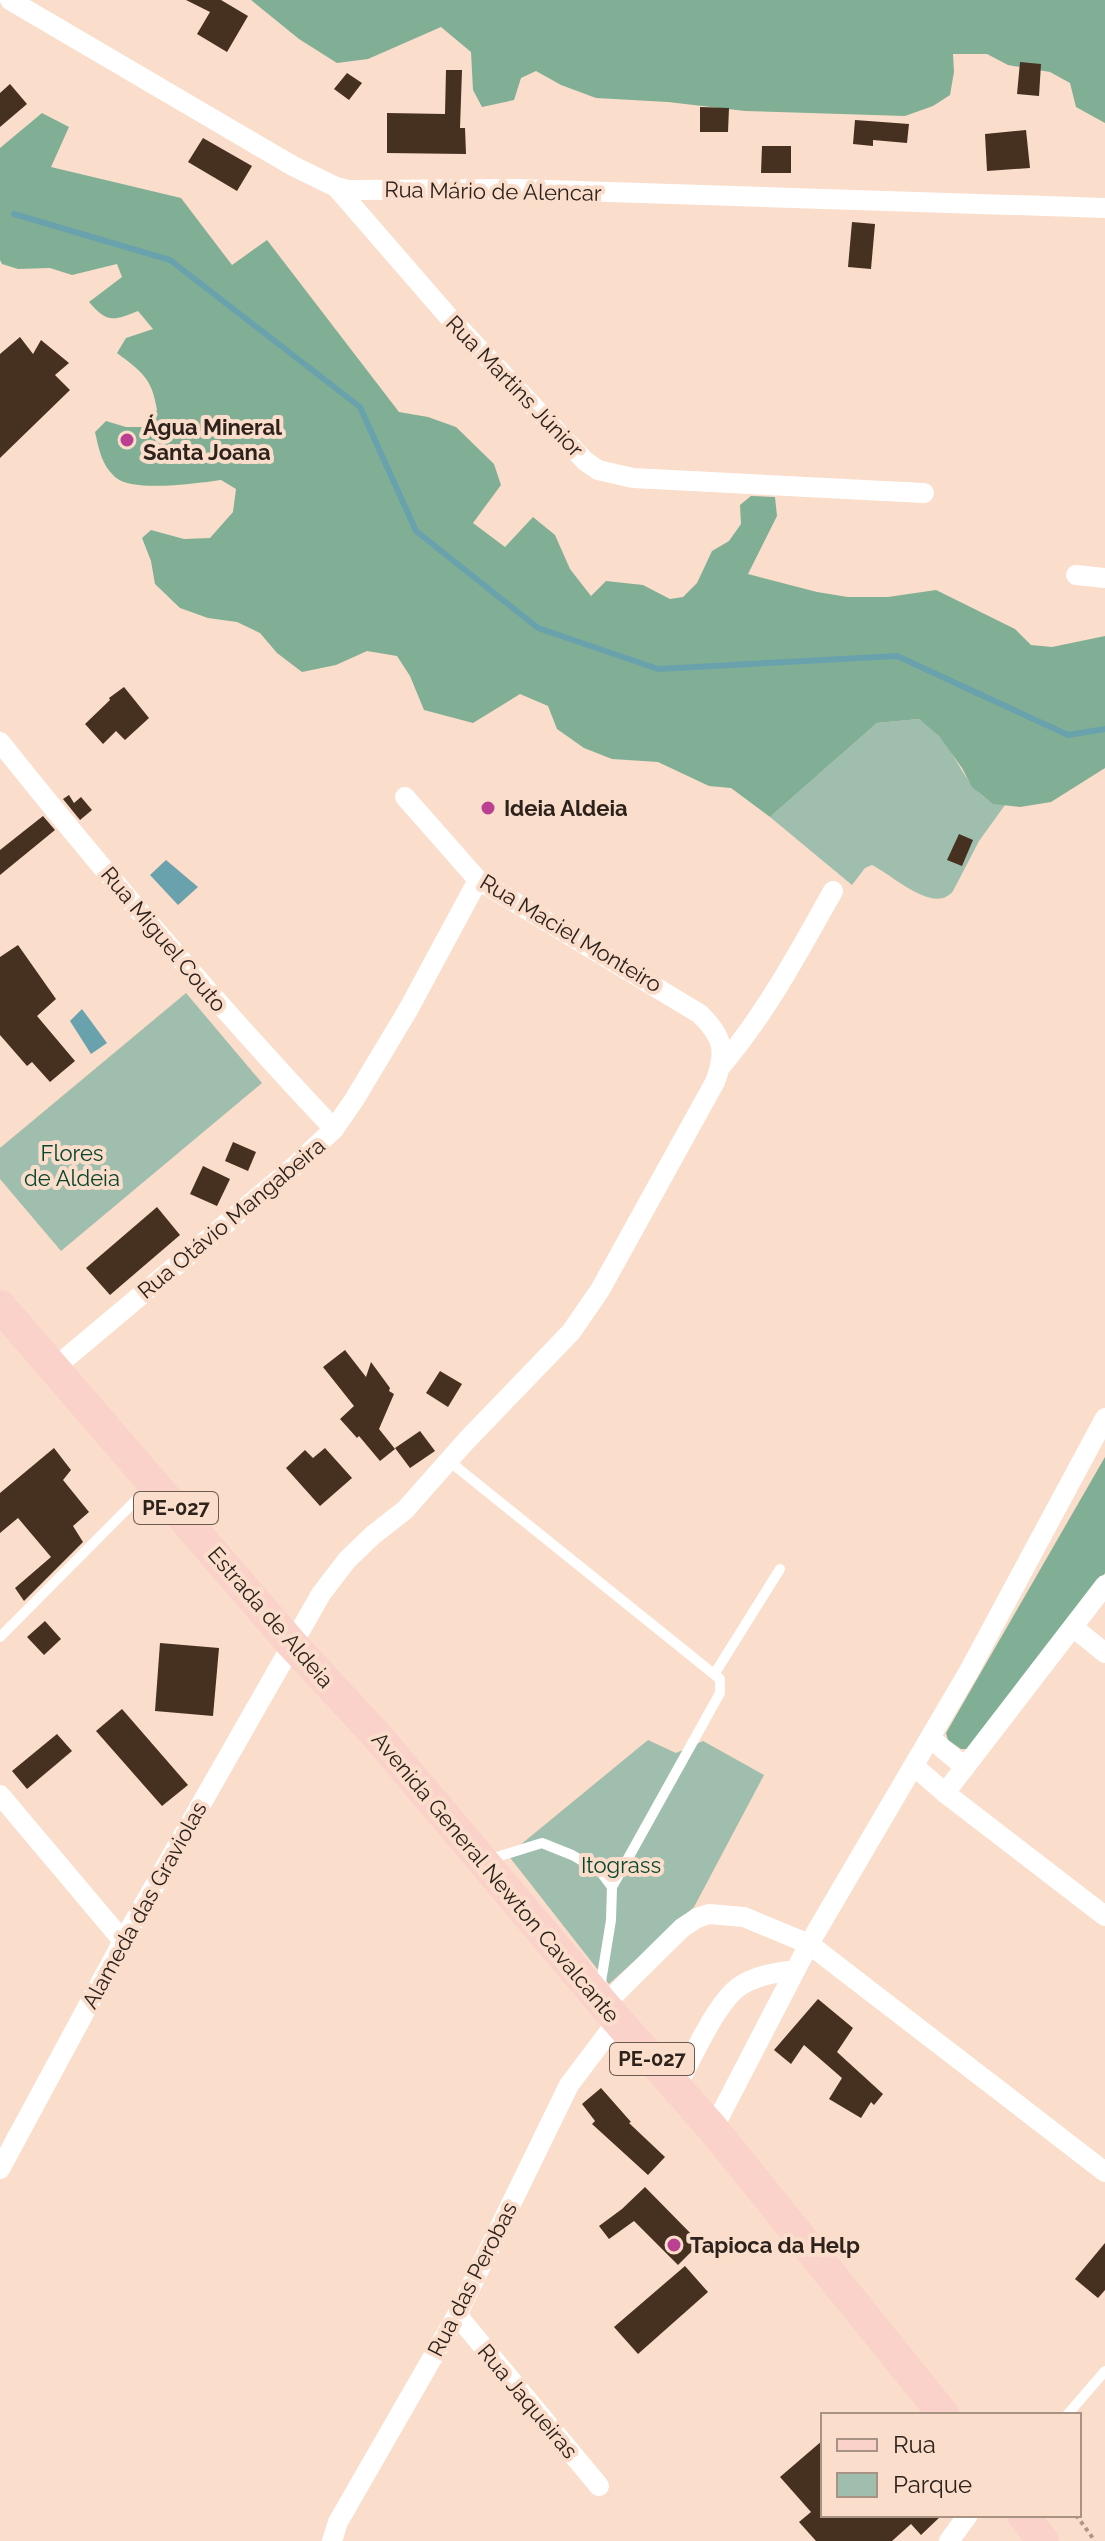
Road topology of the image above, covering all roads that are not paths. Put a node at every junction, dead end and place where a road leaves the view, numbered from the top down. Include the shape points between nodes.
1 (10, 0) edge
2 (336, 187) junction
3 (1105, 208) edge
4 (924, 493) dead end
5 (1076, 575) dead end
6 (1105, 578) edge
7 (0, 742) edge
8 (405, 797) dead end
9 (478, 880) junction
10 (833, 891) dead end
11 (722, 1065) junction
12 (334, 1129) junction
13 (0, 1306) edge
14 (53, 1369) junction
15 (1105, 1418) edge
16 (449, 1461) junction
17 (154, 1483) junction
18 (780, 1569) dead end
19 (1105, 1585) edge
20 (1074, 1628) junction
21 (0, 1637) edge
22 (291, 1643) junction
23 (1105, 1653) edge
24 (715, 1673) junction
25 (353, 1709) joint
26 (930, 1738) junction
27 (914, 1766) junction
28 (965, 1767) junction
29 (945, 1793) junction
30 (0, 1795) edge
31 (482, 1861) junction
32 (612, 1887) junction
33 (1105, 1916) edge
34 (123, 1941) junction
35 (809, 1944) junction
36 (795, 1970) junction
37 (607, 2008) junction
38 (676, 2087) junction
39 (713, 2129) junction
40 (0, 2169) edge
41 (1105, 2172) edge
42 (457, 2315) junction
43 (1105, 2371) edge
44 (942, 2413) edge
45 (1069, 2413) edge
46 (599, 2486) dead end
47 (967, 2517) edge
48 (1025, 2517) edge
49 (332, 2541) edge
50 (949, 2541) edge
51 (1043, 2541) edge

1 - 2 street, Rua Mário de Alencar
2 - 3 street, Rua Mário de Alencar
2 - 4 street, Rua Martins Júnior via 447,315 598,470 633,478
5 - 6 street
7 - 12 street, Rua Miguel Couto via 154,930
8 - 9 street, Rua Maciel Monteiro
9 - 11 street, Rua Maciel Monteiro via 683,1002 711,1026 723,1052
9 - 12 street, Rua Otávio Mangabeira via 408,1010
10 - 11 street, Alameda das Graviolas via 764,1008
11 - 16 street, Alameda das Graviolas via 587,1311
12 - 14 street, Rua Otávio Mangabeira
13 - 14 main road, Estrada de Aldeia / PE-027
14 - 17 main road, Estrada de Aldeia / PE-027
15 - 26 street
16 - 22 street, Alameda das Graviolas via 405,1510 333,1575
16 - 24 lane
17 - 21 lane
17 - 22 main road, Estrada de Aldeia / PE-027
18 - 24 lane
19 - 20 street
20 - 23 street
20 - 28 street
22 - 25 main road, Estrada de Aldeia / PE-027
22 - 34 street, Alameda das Graviolas
24 - 32 lane via 720,1693
25 - 31 main road, Avenida General Newton Cavalcante / PE-027
26 - 27 street
26 - 28 street
27 - 29 street
27 - 35 street
28 - 29 street
29 - 33 street
30 - 34 street
31 - 32 lane via 542,1843 600,1871
31 - 37 main road, Avenida General Newton Cavalcante / PE-027
32 - 37 lane
34 - 40 street, Alameda das Graviolas
35 - 36 street
35 - 37 street, Rua das Perobas via 744,1917 709,1914 682,1928
35 - 41 street, Rua das Perobas
36 - 38 street via 738,1987
36 - 39 street
37 - 38 main road, Avenida General Newton Cavalcante / PE-027
37 - 42 street, Rua das Perobas
38 - 39 main road, Avenida General Newton Cavalcante / PE-027
39 - 44 main road, Avenida General Newton Cavalcante / PE-027
42 - 46 street, Rua Jaqueiras
42 - 49 street, Rua das Perobas
43 - 45 lane
47 - 50 street
48 - 51 main road

